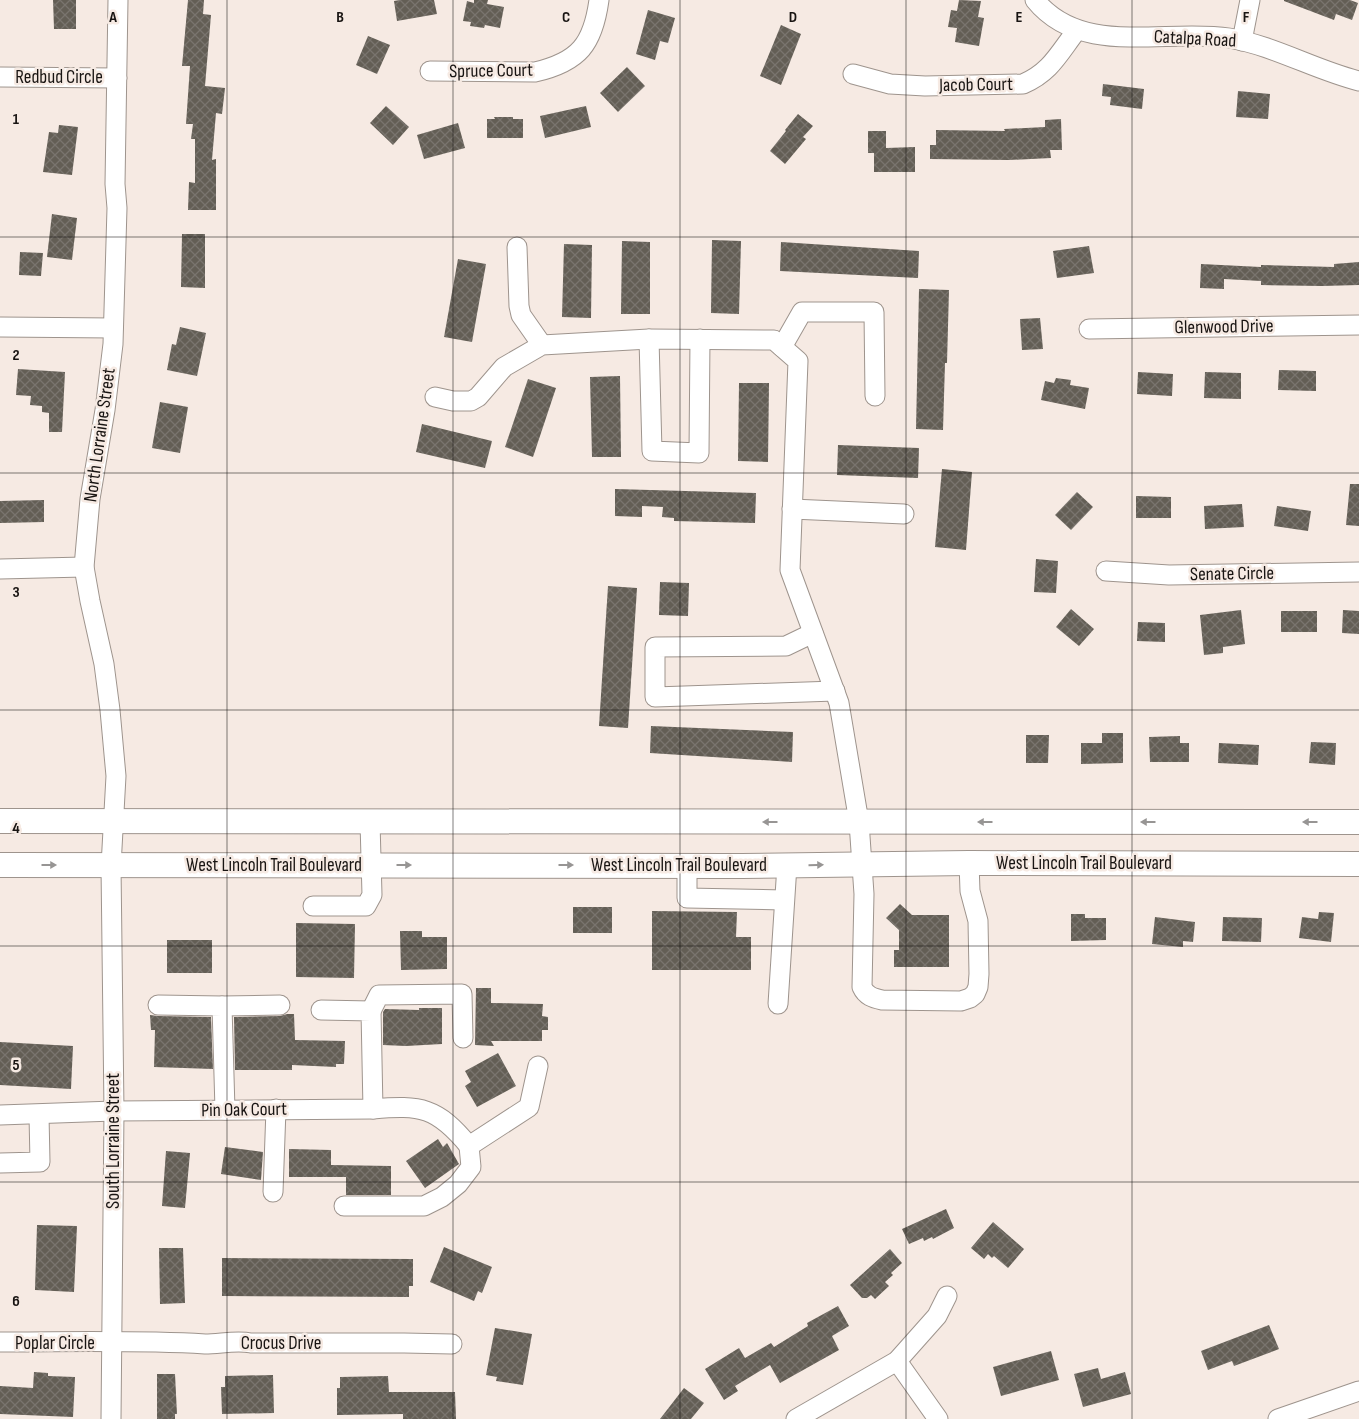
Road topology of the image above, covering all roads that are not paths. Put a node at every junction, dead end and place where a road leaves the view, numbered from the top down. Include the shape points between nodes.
1 (118, 0) edge
2 (599, 0) edge
3 (1035, 0) edge
4 (1250, 0) edge
5 (1077, 30) junction
6 (1242, 41) junction
7 (430, 71) dead end
8 (853, 74) dead end
9 (0, 77) edge
10 (117, 78) junction
11 (1359, 81) edge
12 (517, 247) dead end
13 (1359, 325) edge
14 (0, 327) edge
15 (113, 328) junction
16 (1089, 329) dead end
17 (649, 339) junction
18 (700, 340) junction
19 (542, 345) junction
20 (782, 347) junction
21 (875, 396) dead end
22 (435, 397) dead end
23 (792, 509) junction
24 (904, 514) dead end
25 (84, 567) junction
26 (0, 569) edge
27 (1106, 571) dead end
28 (1359, 572) edge
29 (813, 633) junction
30 (835, 691) junction
31 (0, 821) edge
32 (114, 821) junction
33 (370, 822) junction
34 (859, 822) junction
35 (1359, 822) edge
36 (969, 863) junction
37 (862, 864) junction
38 (1359, 864) edge
39 (0, 865) edge
40 (371, 865) junction
41 (688, 865) junction
42 (787, 865) junction
43 (111, 866) junction
44 (784, 900) junction
45 (313, 906) dead end
46 (778, 1004) dead end
47 (158, 1005) dead end
48 (280, 1005) dead end
49 (222, 1006) junction
50 (321, 1010) dead end
51 (370, 1011) junction
52 (463, 1038) dead end
53 (538, 1066) dead end
54 (373, 1108) junction
55 (276, 1109) junction
56 (225, 1110) junction
57 (114, 1111) junction
58 (0, 1115) edge
59 (39, 1115) junction
60 (469, 1146) junction
61 (0, 1163) edge
62 (273, 1192) dead end
63 (344, 1206) dead end
64 (946, 1296) dead end
65 (0, 1342) edge
66 (111, 1343) junction
67 (452, 1344) dead end
68 (897, 1361) junction
69 (1359, 1392) edge
70 (111, 1418) edge
71 (796, 1419) edge
72 (938, 1419) edge
73 (1278, 1419) edge

1 - 10 street, North Lorraine Street
2 - 7 street, Spruce Court via 594,27 587,41 565,63 535,72
3 - 5 street, Catalpa Road via 1058,21
4 - 6 street
5 - 6 street, Catalpa Road via 1119,37 1186,36
5 - 8 street, Jacob Court via 1047,71 1023,84 916,86 890,84
6 - 11 street, Catalpa Road
9 - 10 street, Redbud Circle
10 - 15 street, North Lorraine Street
12 - 19 street via 521,315
13 - 16 street, Glenwood Drive
14 - 15 street
15 - 25 street, North Lorraine Street
17 - 18 street
17 - 18 street via 652,451 700,453
17 - 19 street
18 - 20 street via 774,340
19 - 22 street via 504,367 471,401
20 - 21 street via 802,312 874,312
20 - 23 street via 798,361
23 - 24 street
23 - 29 street via 790,570
25 - 26 street
25 - 32 street, North Lorraine Street via 110,710 116,776
27 - 28 street, Senate Circle via 1169,574
29 - 30 street
29 - 30 street via 786,646 655,647 655,697
30 - 34 street
31 - 32 main road
32 - 33 main road
32 - 43 street, North Lorraine Street
34 -> 33 main road
33 - 40 street
35 -> 34 main road
34 - 37 street
36 - 37 main road, West Lincoln Trail Boulevard
36 - 37 street via 970,891 978,920 979,974 975,994 961,1001 882,1000 865,994 862,987
36 - 38 main road, West Lincoln Trail Boulevard
42 -> 37 main road, West Lincoln Trail Boulevard
39 -> 43 main road, West Lincoln Trail Boulevard
40 -> 41 main road, West Lincoln Trail Boulevard
40 - 43 main road, West Lincoln Trail Boulevard
40 - 45 street via 372,895 366,906
41 - 42 main road, West Lincoln Trail Boulevard
41 - 44 street via 687,898
42 - 44 street
43 - 57 street, South Lorraine Street
44 - 46 street
47 - 49 street
48 - 49 street
49 - 56 street
50 - 51 street
51 - 52 street via 379,995 462,994
51 - 54 street
53 - 60 street via 529,1108
54 - 55 street, Pin Oak Court
54 - 60 street, Pin Oak Court via 423,1109 442,1118
55 - 56 street, Pin Oak Court
55 - 62 street
56 - 57 street, Pin Oak Court
57 - 59 street, Pin Oak Court
57 - 66 street, South Lorraine Street
58 - 59 street, Pin Oak Court
59 - 61 street via 40,1162
60 - 63 street via 471,1167 458,1184 424,1206
64 - 68 street via 937,1316
65 - 66 street, Poplar Circle
66 - 67 street, Crocus Drive
66 - 70 street, South Lorraine Street
68 - 71 street
68 - 72 street
69 - 73 street

